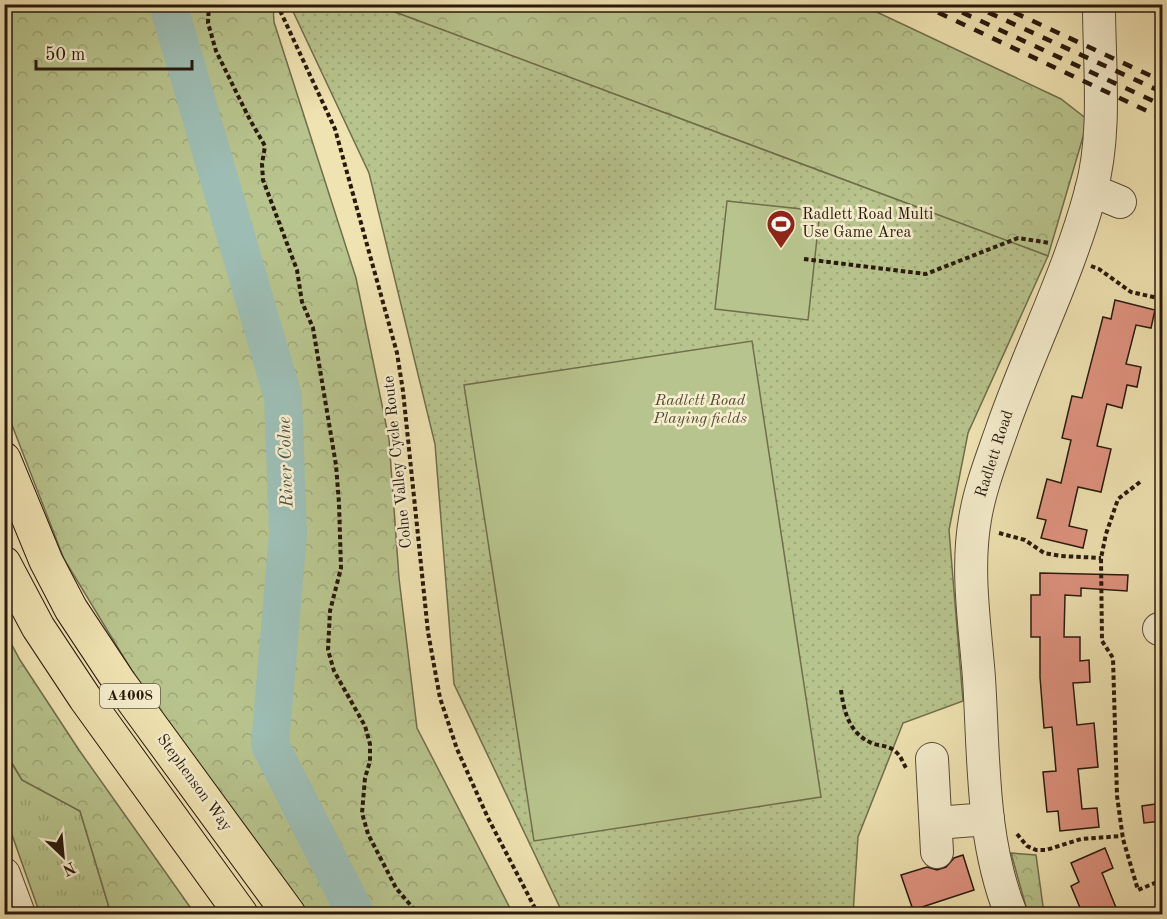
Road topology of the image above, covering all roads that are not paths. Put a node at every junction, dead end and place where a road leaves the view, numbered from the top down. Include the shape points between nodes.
1 (1099, 4) edge
2 (1091, 190) junction
3 (1120, 202) dead end
4 (4, 459) edge
5 (4, 563) edge
6 (933, 768) road end
7 (989, 824) junction
8 (4, 874) edge
9 (1008, 914) edge
10 (19, 915) edge
11 (241, 915) edge
12 (289, 915) edge

1 - 2 street, Radlett Road via 1100,138
2 - 3 street
2 - 7 street, Radlett Road via 1074,247 997,443 974,529 972,568
4 - 12 main road, Stephenson Way / A4008 via 46,561 71,609
5 - 11 main road, A4008 via 38,627 85,698
6 - 7 street via 936,837
7 - 9 street, Radlett Road
8 - 10 street

